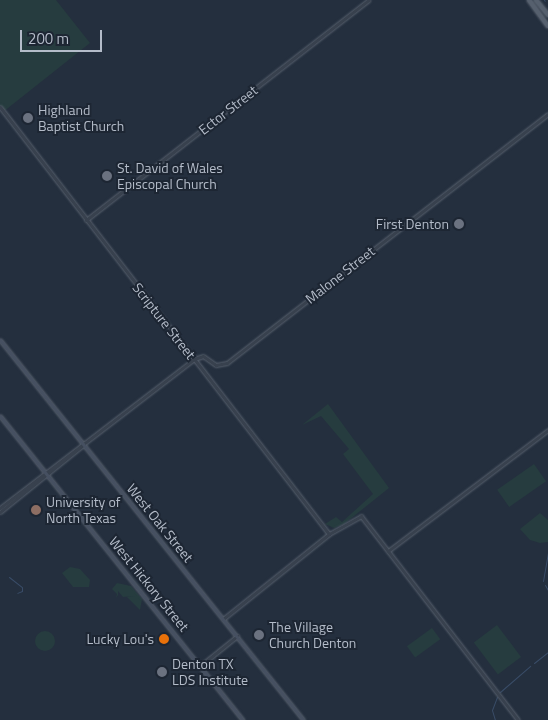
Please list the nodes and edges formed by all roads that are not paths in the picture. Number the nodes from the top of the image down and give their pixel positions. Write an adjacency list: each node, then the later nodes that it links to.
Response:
1 (369, 0): 8 (street, Ector Street)
2 (529, 0): 5 (main road)
3 (536, 0): 4 (main road)
4 (548, 15)
5 (548, 26)
6 (0, 107): 8 (street, Scripture Street)
7 (548, 114): 10 (street, Malone Street)
8 (86, 220): 10 (street, Scripture Street)
9 (0, 340): 13 (main road, West Oak Street)
10 (194, 359): 13 (street); 17 (street, Scripture Street)
11 (0, 416): 14 (main road, West Hickory Street)
12 (548, 430): 18 (street)
13 (83, 445): 14 (street); 19 (main road, West Oak Street)
14 (46, 473): 15 (street); 16 (street); 21 (main road, West Hickory Street)
15 (0, 508)
16 (0, 512)
17 (329, 534): 18 (street); 19 (street)
18 (388, 551): 24 (street)
19 (223, 619): 20 (main road, West Oak Street)
20 (237, 636): 21 (street); 23 (main road, West Oak Street)
21 (200, 666): 22 (main road, West Hickory Street)
22 (243, 720)
23 (304, 720)
24 (518, 720)

